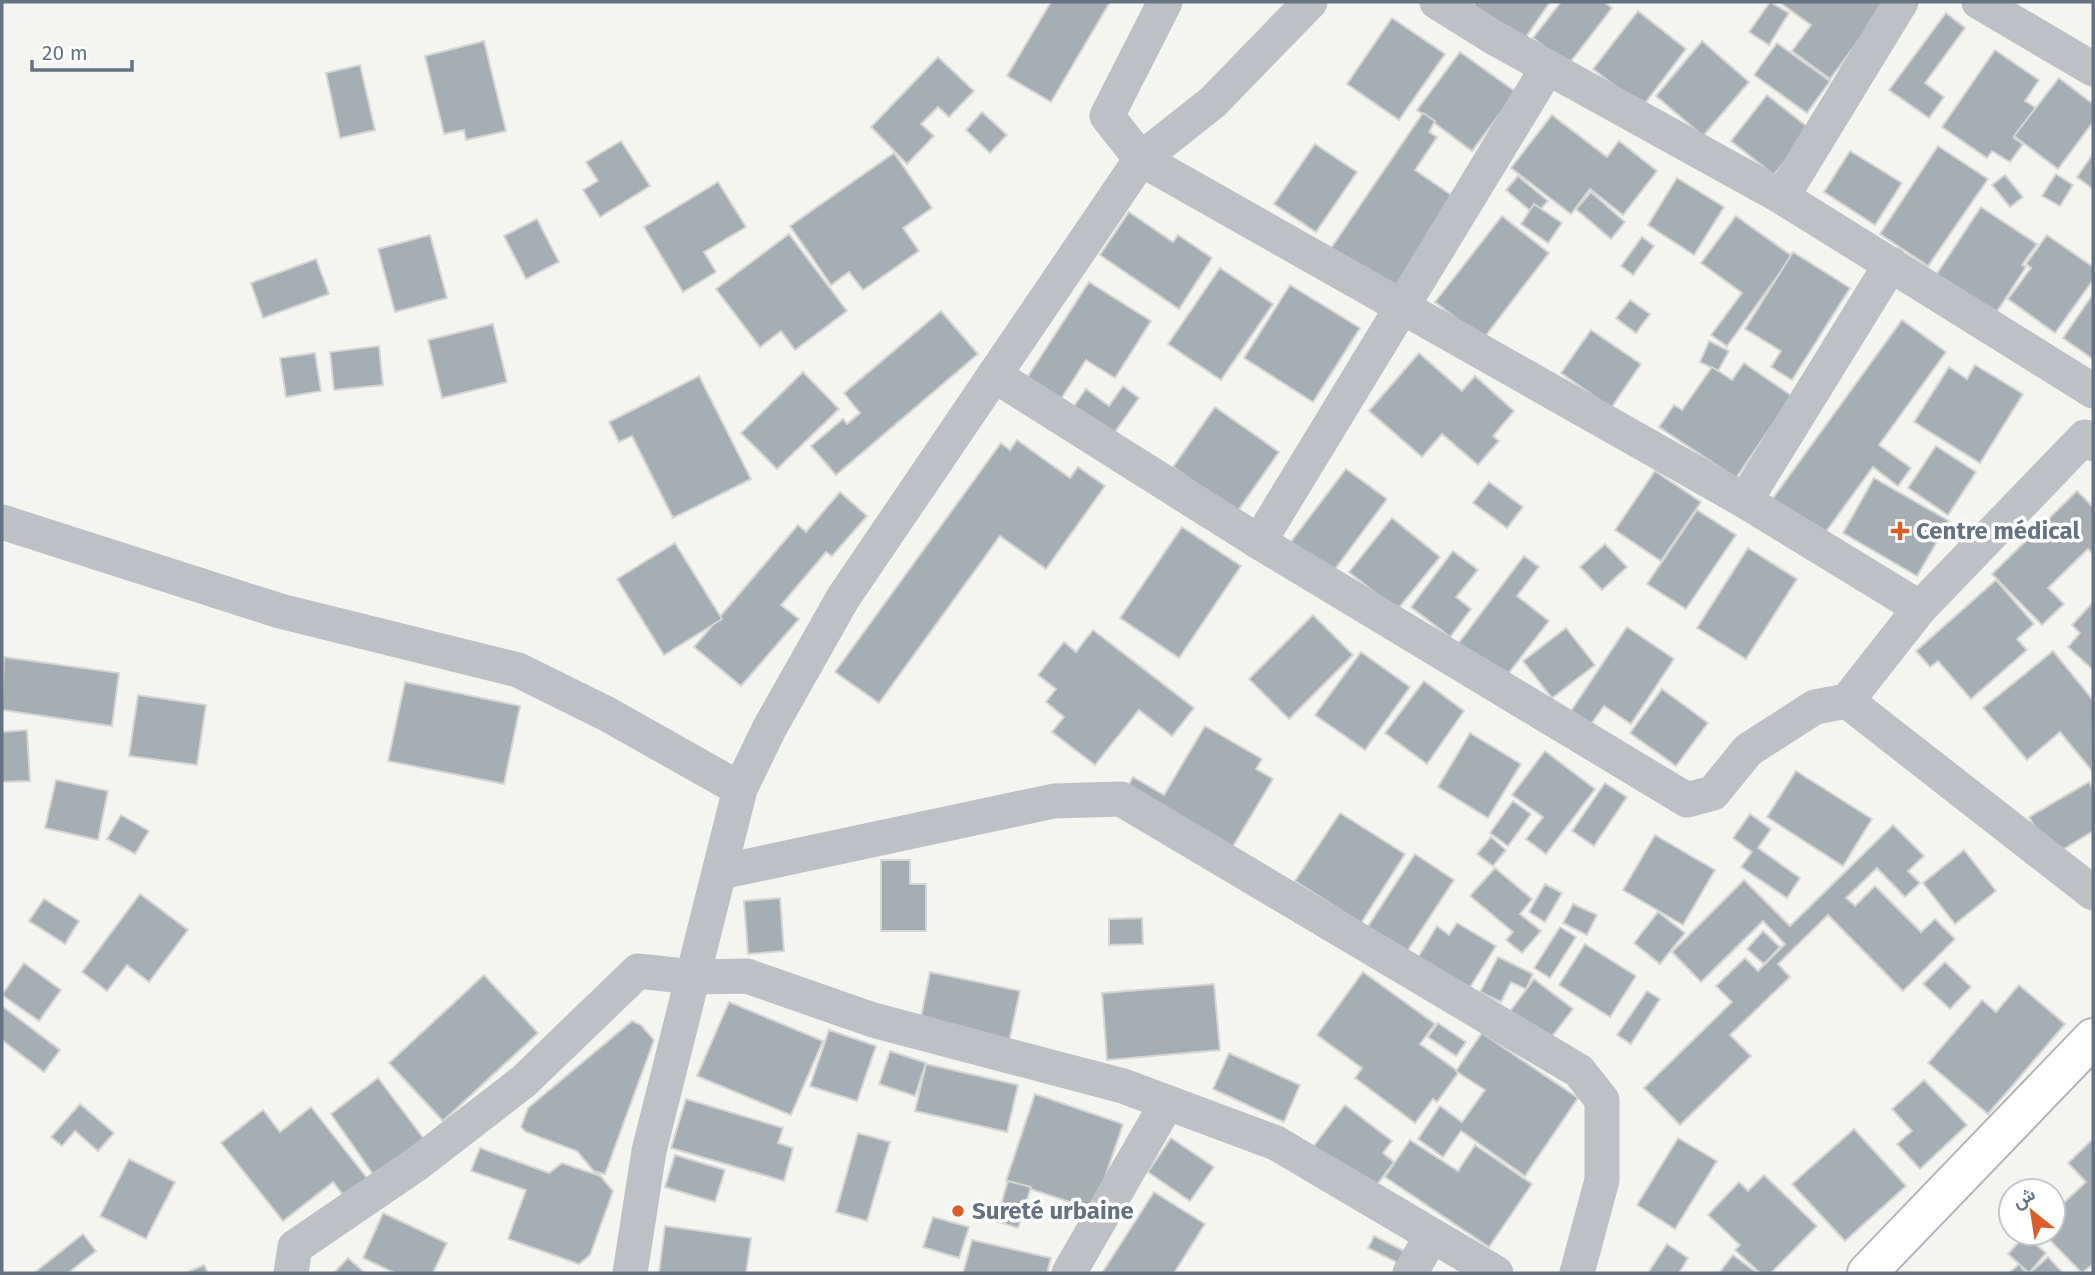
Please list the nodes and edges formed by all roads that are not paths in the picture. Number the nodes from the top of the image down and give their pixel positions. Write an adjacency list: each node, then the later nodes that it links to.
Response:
1 (1165, 2): 8 (street)
2 (1310, 2): 8 (street)
3 (1437, 2): 6 (street)
4 (1901, 2): 9 (street)
5 (1979, 2): 7 (street)
6 (1548, 67): 9 (street); 11 (street)
7 (2093, 69)
8 (1141, 159): 11 (street); 12 (street)
9 (1783, 197): 10 (street)
10 (1891, 264): 13 (street); 15 (street)
11 (1402, 306): 15 (street); 17 (street)
12 (994, 375): 17 (street); 20 (street)
13 (2093, 391)
14 (2090, 437): 18 (street)
15 (1745, 500): 18 (street)
16 (2, 522): 20 (street)
17 (1259, 542): 19 (street)
18 (1920, 608): 19 (street)
19 (1847, 701): 22 (street)
20 (740, 789): 21 (street)
21 (721, 872): 23 (street); 32 (street)
22 (2093, 893)
23 (693, 977): 25 (street); 27 (street); 28 (street)
24 (2093, 1038): 33 (main road)
25 (1167, 1103): 26 (street); 29 (street)
26 (1432, 1236): 30 (street); 31 (street)
27 (291, 1273)
28 (630, 1273)
29 (1069, 1273)
30 (1410, 1273)
31 (1496, 1273)
32 (1577, 1273)
33 (1867, 1273)

